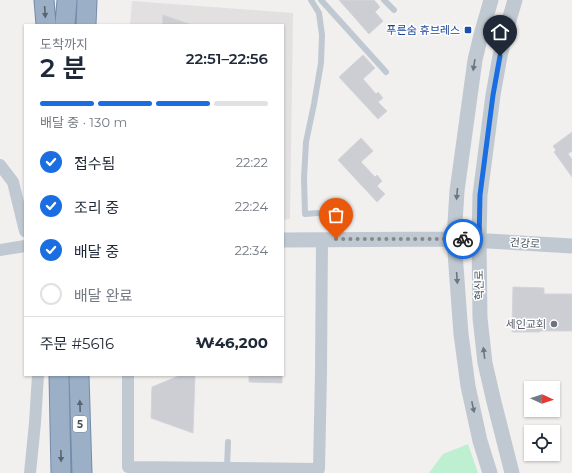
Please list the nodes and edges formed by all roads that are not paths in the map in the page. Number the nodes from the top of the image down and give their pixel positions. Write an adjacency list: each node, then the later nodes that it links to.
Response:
1 (44, 0): 11 (highway, one-way to 11)
2 (66, 0): 12 (highway)
3 (80, 0): 13 (highway)
4 (87, 0): 14 (highway)
5 (311, 0): 17 (lane)
6 (321, 0): 15 (lane)
7 (384, 0): 10 (lane)
8 (491, 0): 20 (street, 혁신로, one-way to 20)
9 (515, 0): 22 (street, 혁신로)
10 (394, 10)
11 (46, 24)
12 (65, 24)
13 (79, 24)
14 (86, 24)
15 (386, 72)
16 (0, 165): 18 (street)
17 (318, 213)
18 (24, 228)
19 (322, 239): 20 (street); 21 (street); 31 (street)
20 (454, 239): 22 (street, 건강로); 35 (street, 혁신로, one-way to 35)
21 (284, 240)
22 (479, 240): 24 (street, 건강로); 36 (street, 혁신로, one-way to 22)
23 (24, 246): 25 (street)
24 (572, 246)
25 (0, 250)
26 (38, 376): 32 (street)
27 (60, 376): 33 (highway, 5, one-way to 33)
28 (79, 376): 34 (highway, 5, one-way to 28)
29 (128, 376): 31 (street)
30 (228, 442): 31 (lane)
31 (227, 468)
32 (30, 473)
33 (61, 473)
34 (82, 473)
35 (490, 473)
36 (512, 473)

